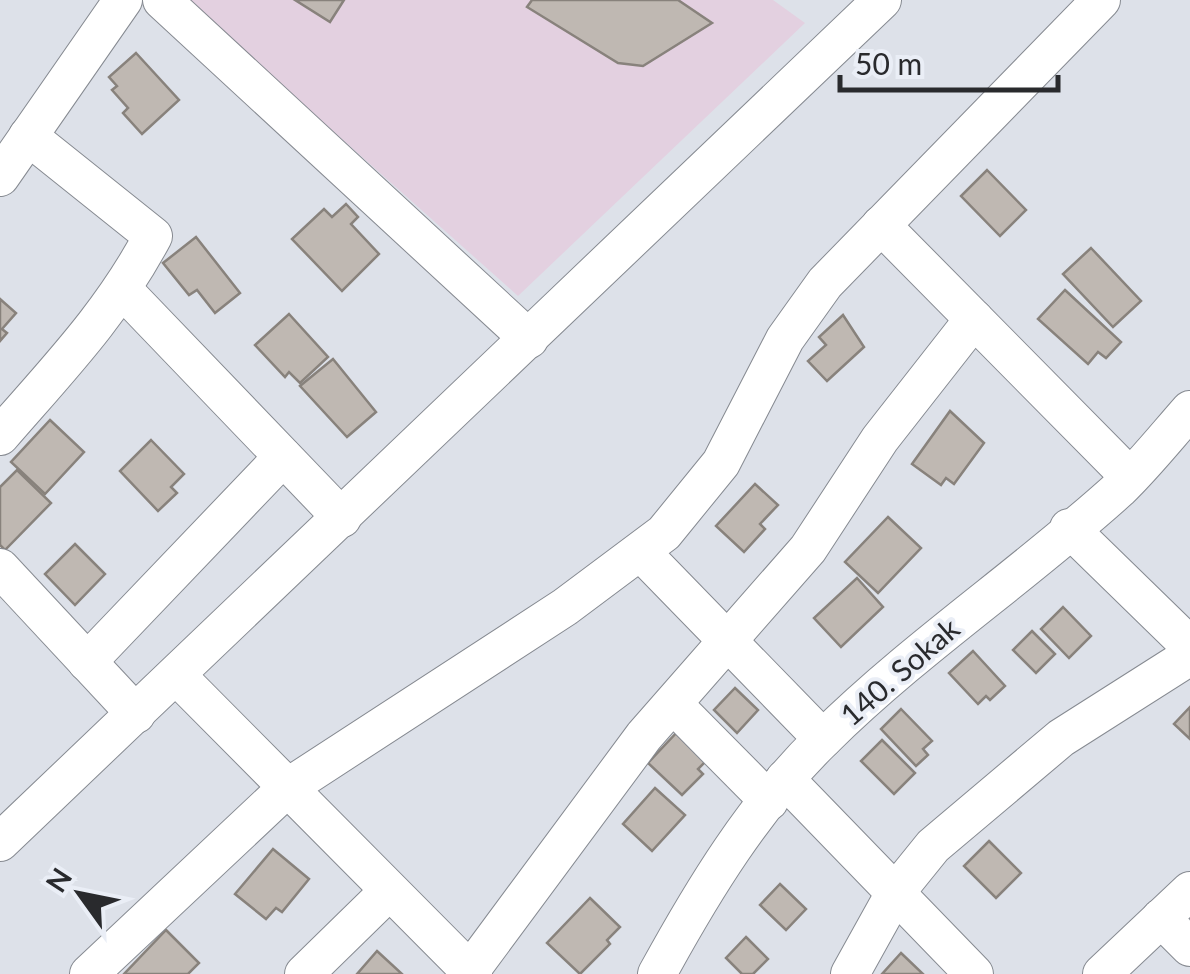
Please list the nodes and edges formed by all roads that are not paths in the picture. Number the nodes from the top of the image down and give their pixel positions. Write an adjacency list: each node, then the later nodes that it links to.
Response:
1 (123, 0): 5 (street)
2 (162, 0): 10 (street)
3 (882, 0): 10 (street)
4 (1101, 0): 7 (street)
5 (28, 136): 6 (street); 8 (street)
6 (0, 176)
7 (881, 224): 9 (street); 17 (street)
8 (124, 291): 12 (street); 13 (street)
9 (974, 318): 14 (street); 19 (street)
10 (529, 339): 15 (street)
11 (1190, 410): 14 (street, 140. Sokak)
12 (0, 436)
13 (283, 457): 15 (street); 22 (street)
14 (1130, 477): 16 (street, 140. Sokak)
15 (342, 518): 23 (street)
16 (1069, 528): 20 (street); 26 (street, 140. Sokak)
17 (642, 553): 19 (street); 27 (street)
18 (0, 568): 22 (street)
19 (730, 642): 24 (street); 26 (street)
20 (1190, 646)
21 (1190, 656): 32 (street)
22 (87, 662): 25 (street)
23 (176, 676): 25 (street); 27 (street)
24 (673, 704): 28 (street); 35 (street)
25 (136, 714): 29 (street)
26 (823, 738): 28 (street, 140. Sokak)
27 (286, 788): 30 (street); 36 (street)
28 (777, 790): 32 (street); 38 (street, 140. Sokak)
29 (2, 838)
30 (390, 891): 35 (street); 37 (street)
31 (1190, 891): 33 (street)
32 (895, 893): 39 (street); 40 (street)
33 (1161, 918): 34 (street); 41 (street)
34 (1190, 947)
35 (471, 972)
36 (89, 974)
37 (304, 974)
38 (657, 974)
39 (850, 974)
40 (974, 974)
41 (1102, 974)

